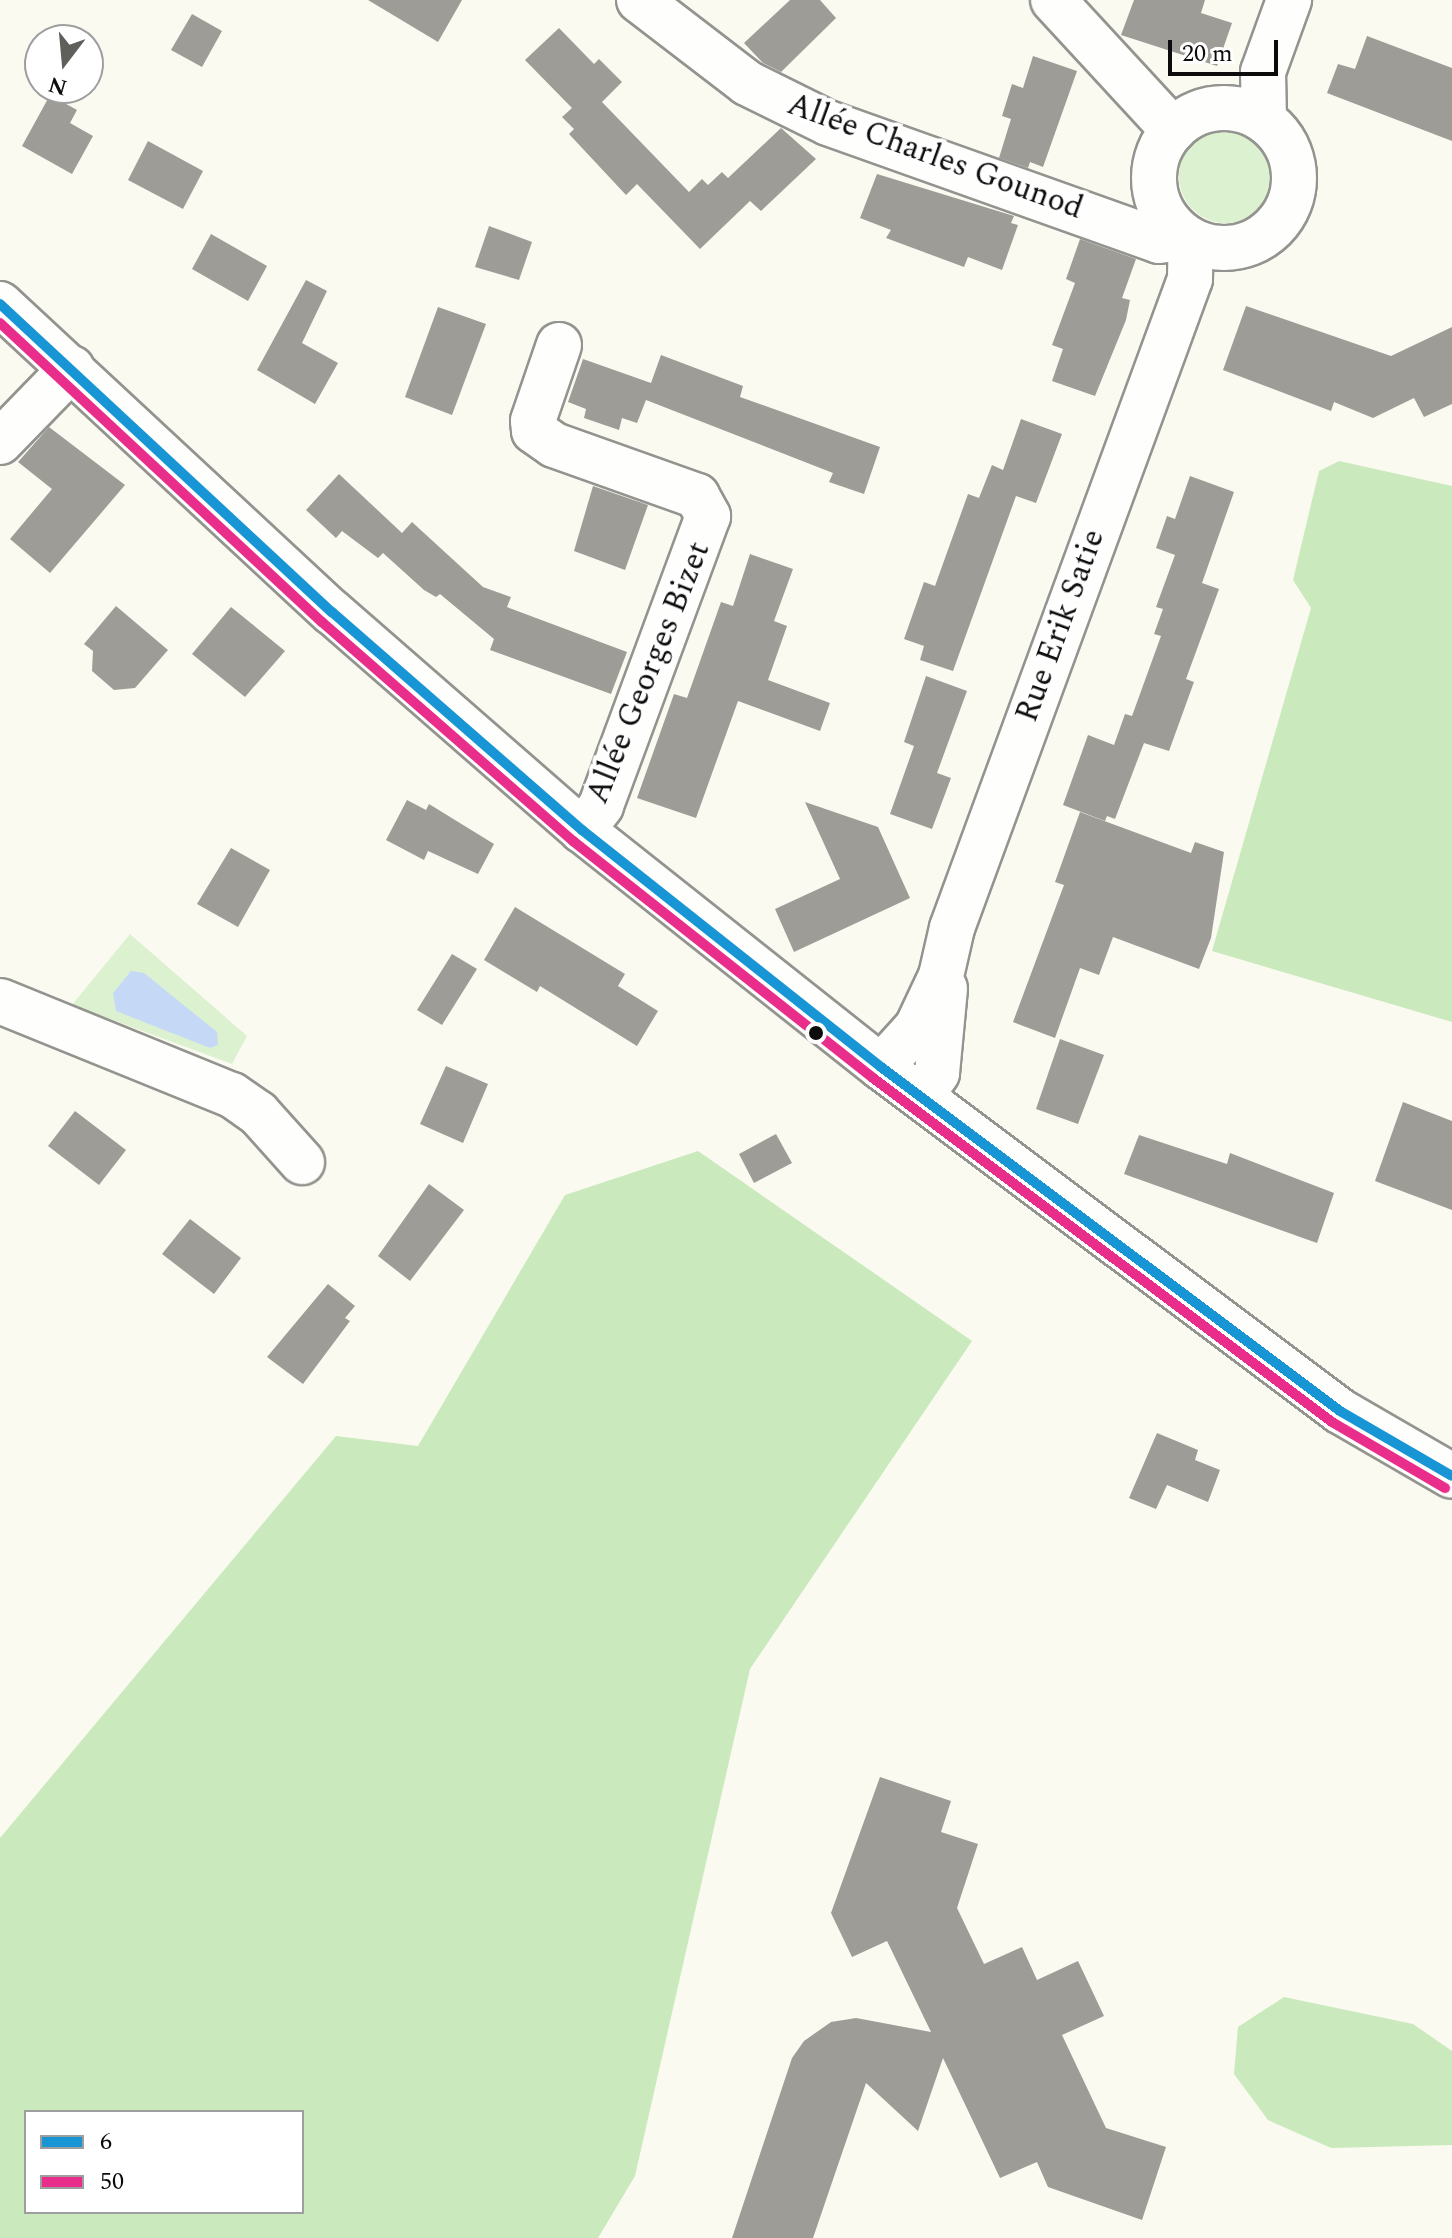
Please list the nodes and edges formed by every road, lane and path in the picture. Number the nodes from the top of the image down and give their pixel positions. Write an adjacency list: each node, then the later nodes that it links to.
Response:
1 (639, 0): 7 (street, Allée Charles Gounod)
2 (1053, 0): 5 (street)
3 (1289, 0): 4 (street)
4 (1248, 114): 5 (street); 8 (street)
5 (1173, 130): 6 (street)
6 (1155, 190): 7 (street, Allée Charles Gounod); 8 (street)
7 (1117, 224): 8 (street, Allée Charles Gounod)
8 (1196, 251): 14 (street, Rue Erik Satie)
9 (0, 304): 11 (street)
10 (559, 345): 13 (street, Allée Georges Bizet)
11 (72, 368): 12 (street); 13 (street)
12 (0, 442)
13 (582, 830): 16 (street)
14 (941, 976): 16 (street, Rue Erik Satie); 17 (street, Rue Erik Satie)
15 (0, 1001): 18 (street)
16 (881, 1067): 17 (street)
17 (921, 1096): 19 (street)
18 (302, 1162)
19 (1452, 1476)

